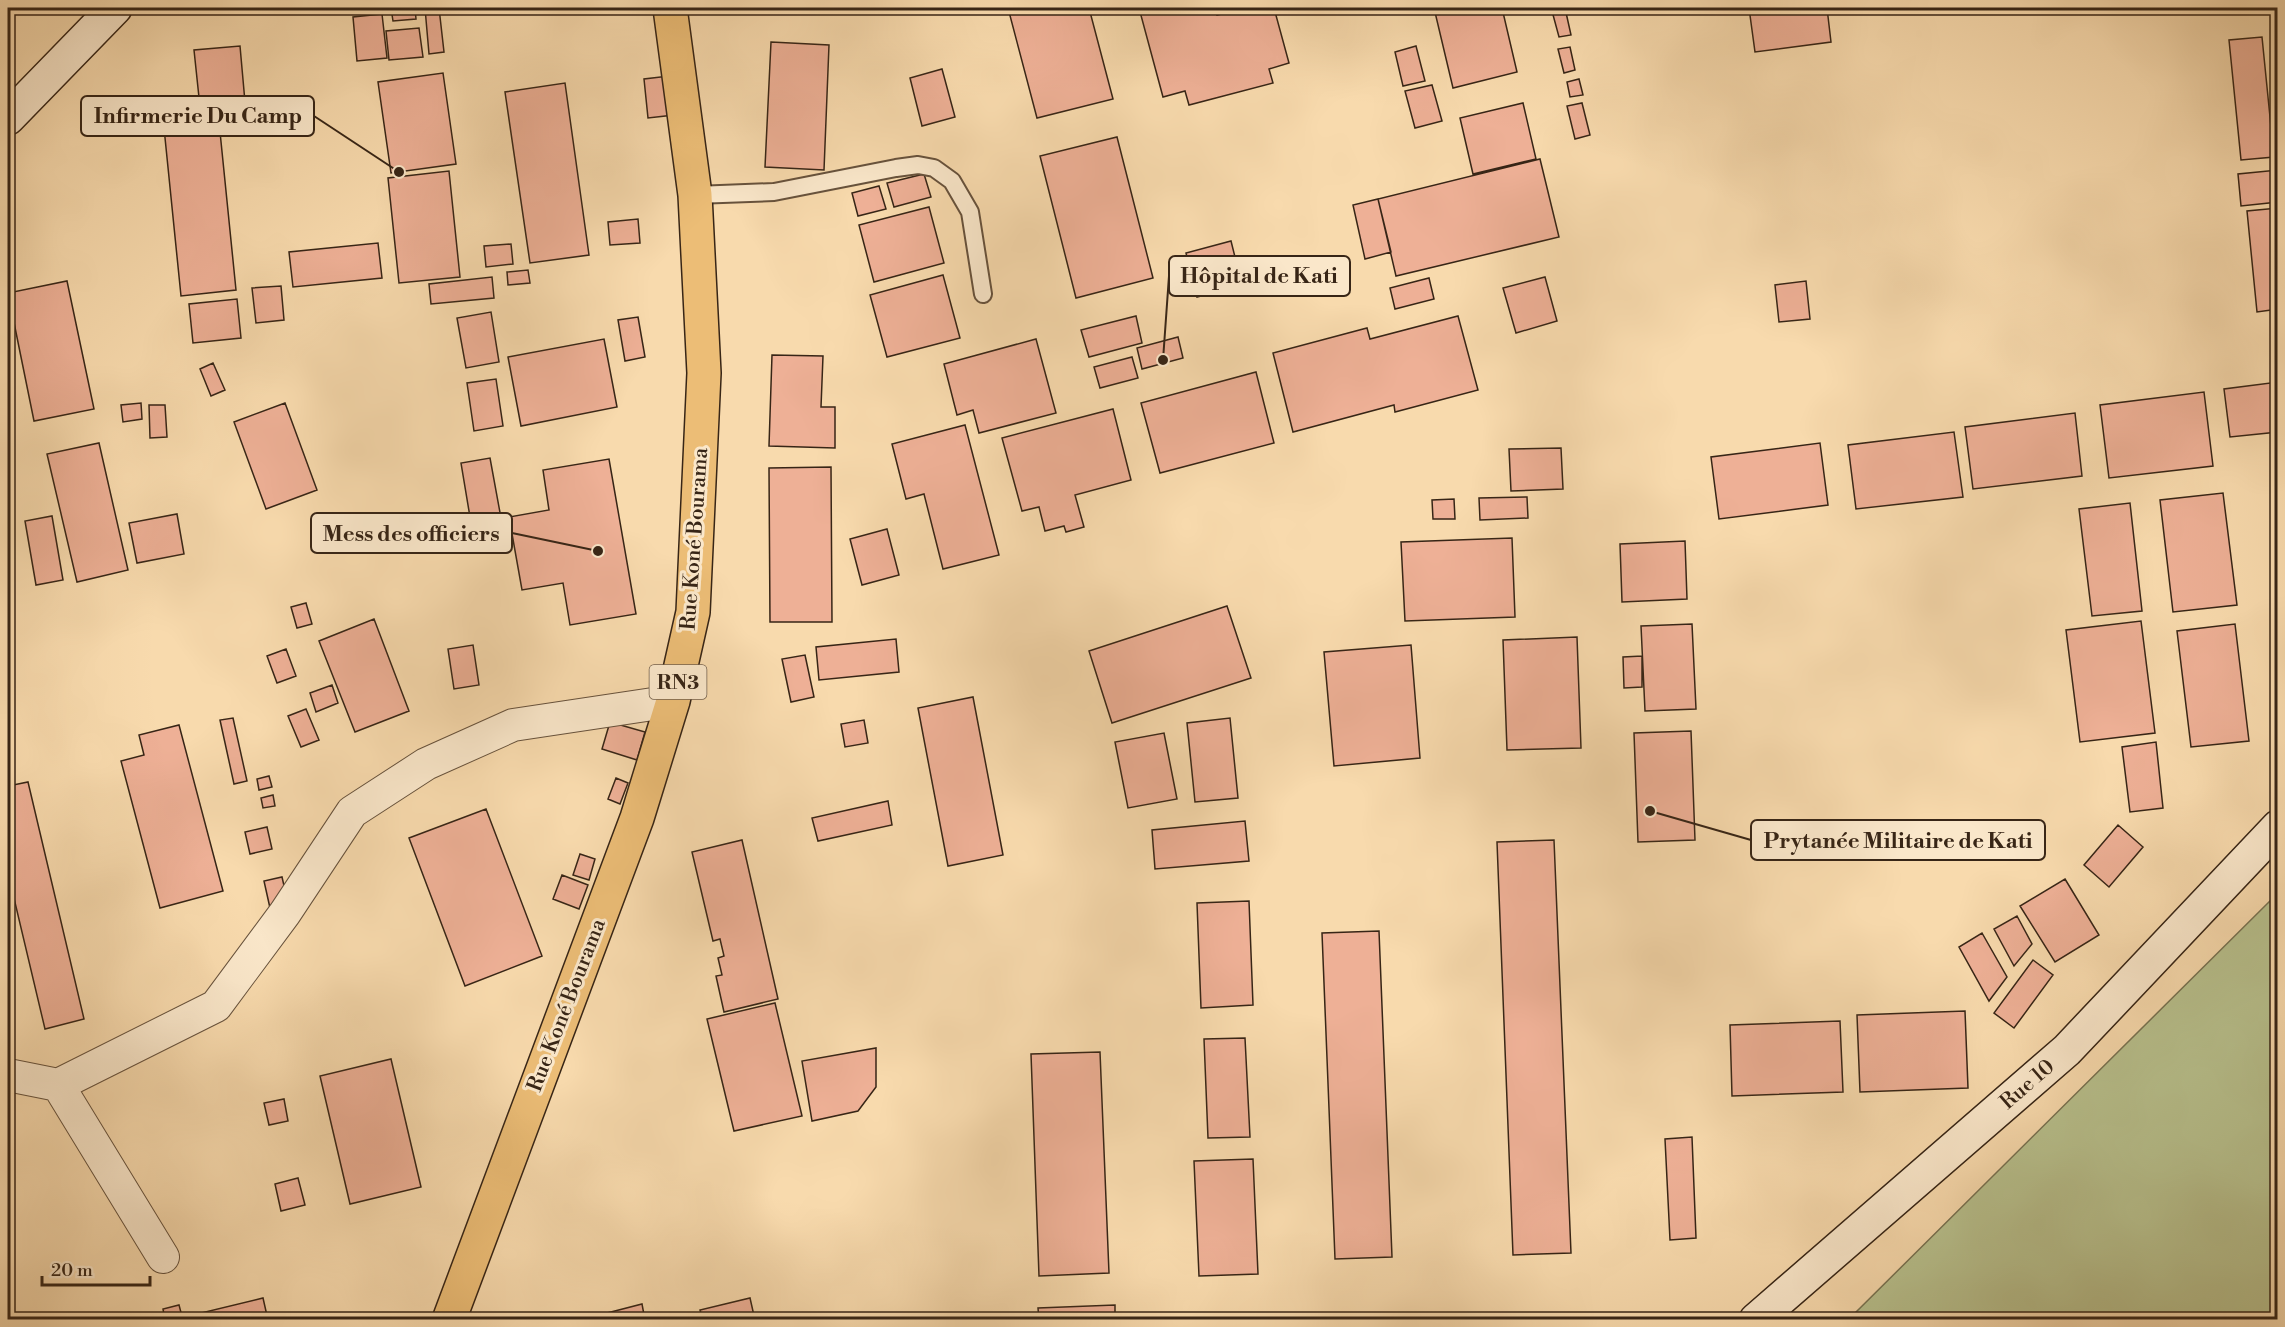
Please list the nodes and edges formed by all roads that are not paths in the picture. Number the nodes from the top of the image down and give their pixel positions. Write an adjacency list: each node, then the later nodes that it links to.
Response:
1 (115, 8): 3 (main road)
2 (670, 8): 4 (highway, Rue Koné Bourama / RN3)
3 (8, 118)
4 (695, 195): 5 (lane); 6 (highway, Rue Koné Bourama / RN3)
5 (983, 294)
6 (673, 701): 9 (street); 11 (highway, Rue Koné Bourama / RN3)
7 (2277, 827): 12 (main road, Rue 10)
8 (8, 1075): 9 (street)
9 (58, 1086): 10 (street)
10 (163, 1257)
11 (448, 1320)
12 (1756, 1320)

